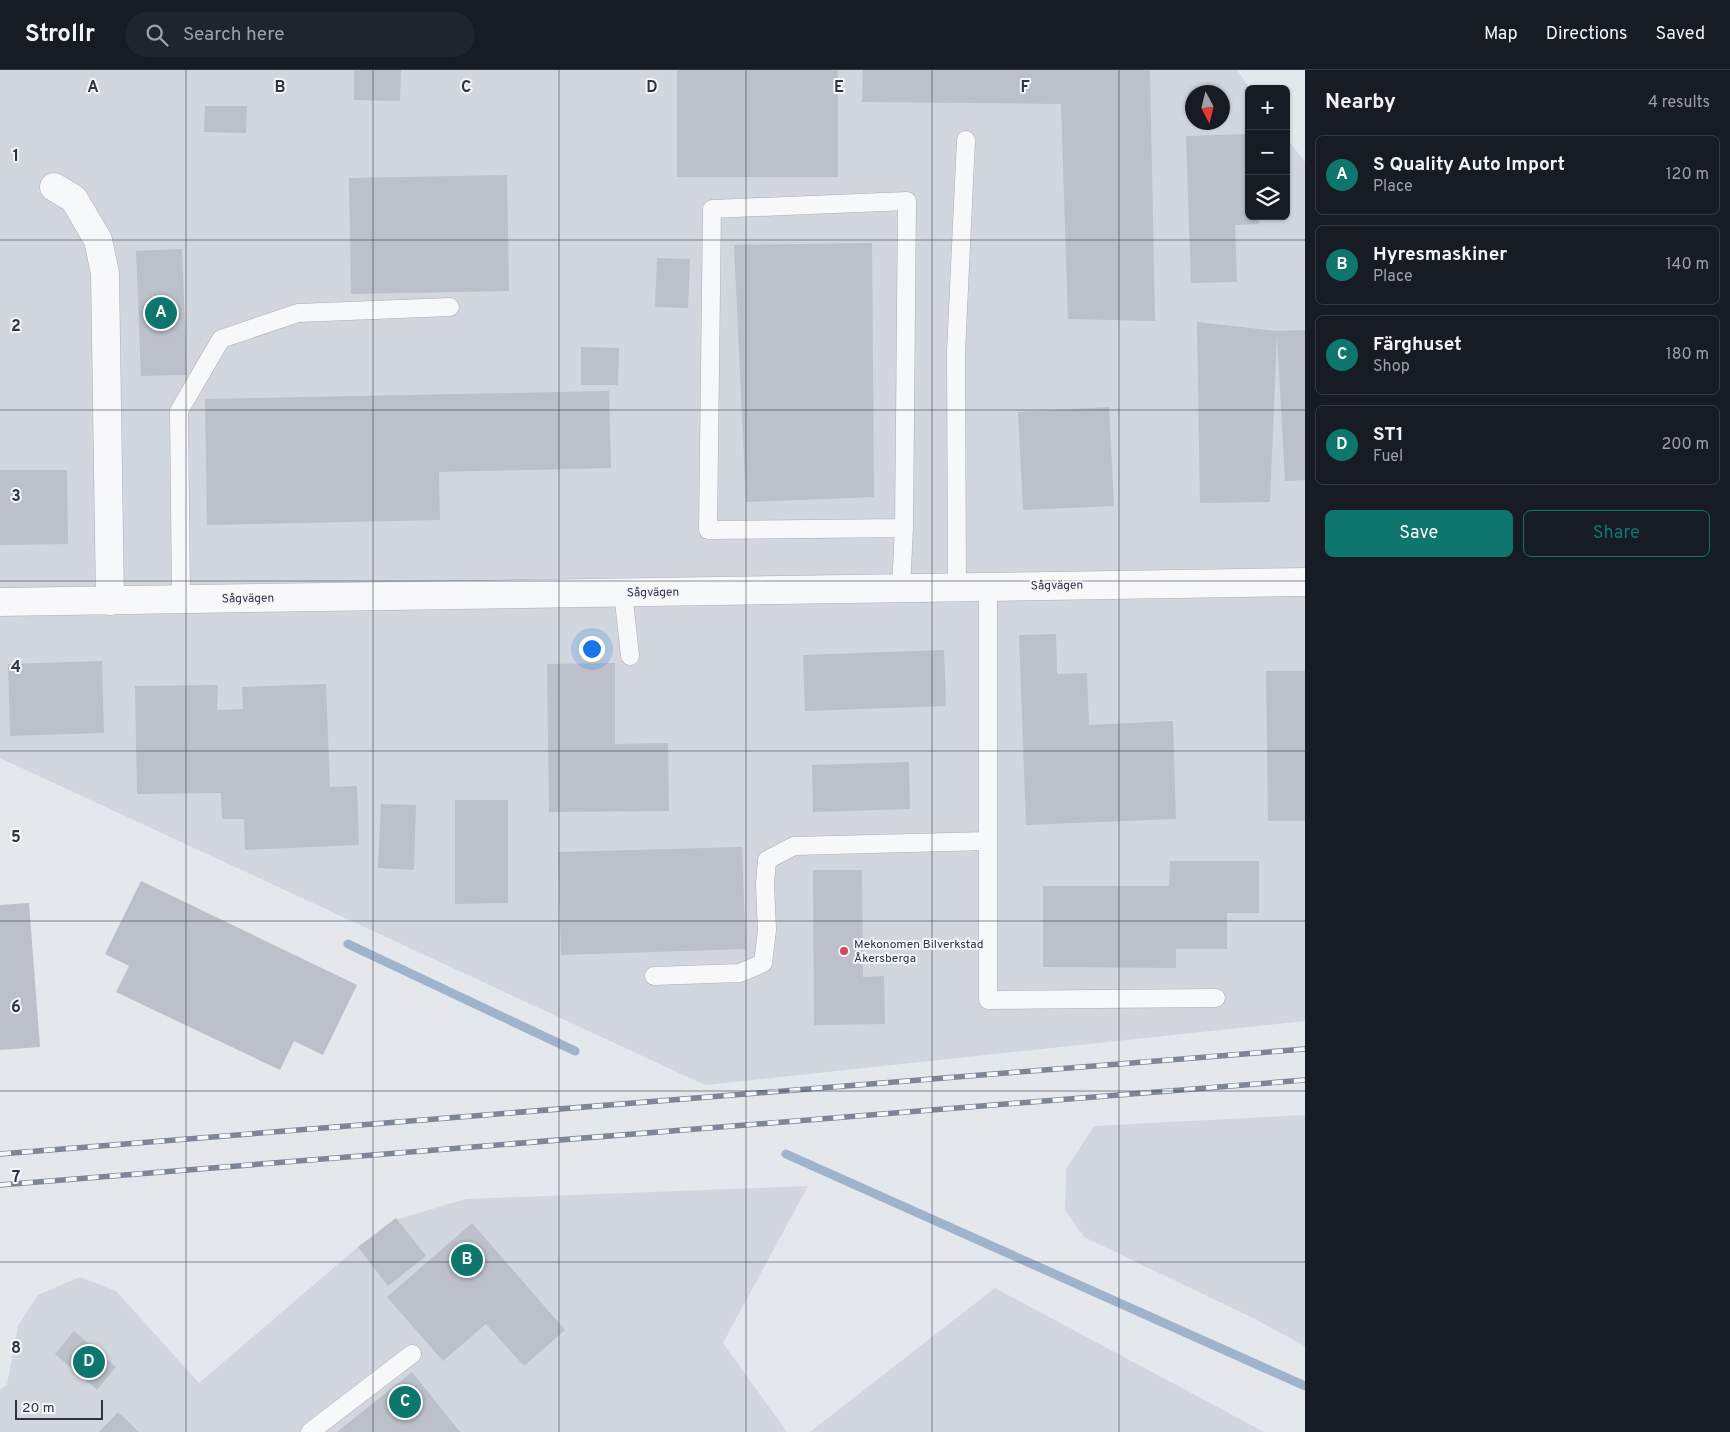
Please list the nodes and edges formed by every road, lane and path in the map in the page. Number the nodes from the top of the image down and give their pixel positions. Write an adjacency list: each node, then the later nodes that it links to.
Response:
1 (966, 140): 7 (lane)
2 (54, 187): 11 (street)
3 (450, 307): 10 (lane)
4 (904, 528): 4 (lane); 8 (lane)
5 (1305, 582): 6 (street, Sågvägen)
6 (988, 586): 7 (street, Sågvägen); 14 (lane)
7 (957, 587): 8 (street, Sågvägen)
8 (901, 588): 9 (street, Sågvägen)
9 (623, 592): 10 (street, Sågvägen); 13 (lane)
10 (181, 599): 11 (street, Sågvägen)
11 (110, 601): 12 (street, Sågvägen)
12 (0, 602)
13 (630, 656)
14 (988, 841): 15 (lane); 16 (lane)
15 (654, 976)
16 (1216, 998)
17 (412, 1354): 18 (lane)
18 (310, 1432)

